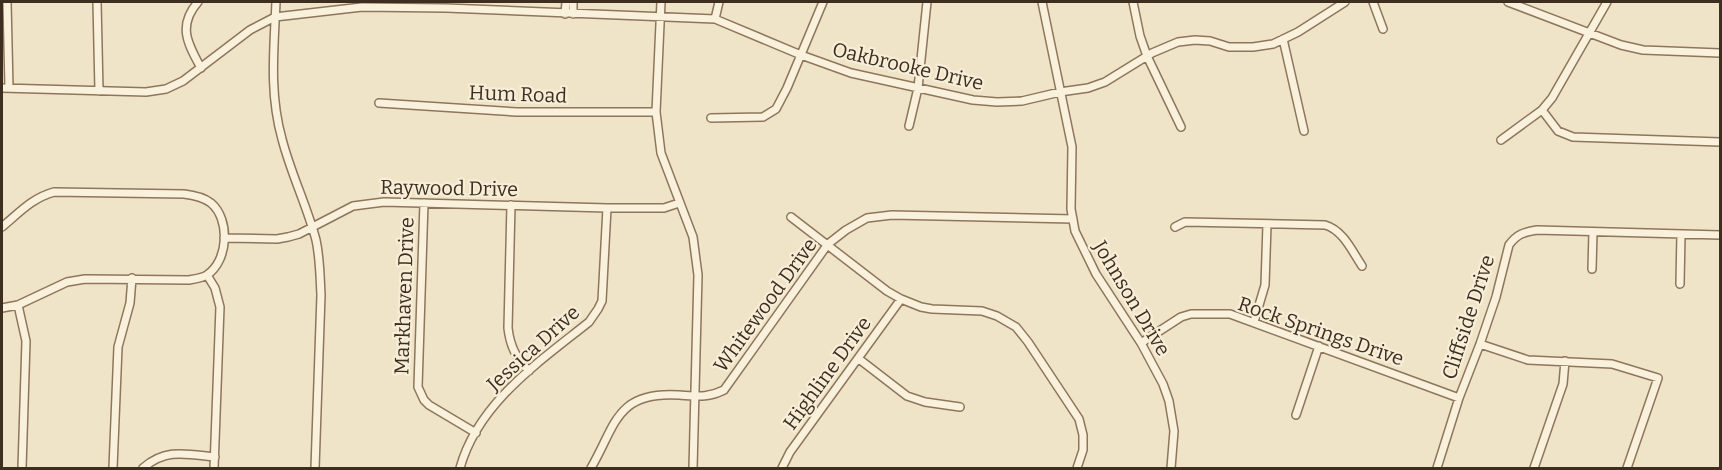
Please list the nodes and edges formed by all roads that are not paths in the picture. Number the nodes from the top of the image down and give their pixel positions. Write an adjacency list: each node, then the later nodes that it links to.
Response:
1 (7, 2): 29 (street)
2 (97, 2): 31 (street)
3 (198, 2): 28 (street)
4 (276, 2): 20 (street)
5 (566, 2): 18 (street)
6 (573, 2): 18 (street)
7 (661, 2): 19 (street)
8 (719, 2): 21 (street)
9 (823, 2): 26 (street)
10 (927, 2): 30 (street)
11 (1042, 2): 32 (street, Johnson Drive)
12 (1133, 2): 27 (street)
13 (1345, 2): 24 (street, Oakbrooke Drive)
14 (1373, 2): 22 (street)
15 (1508, 2): 23 (street)
16 (1607, 2): 23 (street)
17 (391, 5): 18 (street, Oakbrooke Drive); 20 (street, Oakbrooke Drive)
18 (569, 14): 19 (street, Oakbrooke Drive)
19 (661, 16): 21 (street, Oakbrooke Drive); 35 (street)
20 (275, 17): 28 (street, Oakbrooke Drive); 50 (street)
21 (715, 19): 26 (street, Oakbrooke Drive)
22 (1383, 29)
23 (1590, 33): 25 (street); 34 (street)
24 (1283, 39): 27 (street, Oakbrooke Drive); 39 (street)
25 (1720, 52)
26 (801, 55): 30 (street, Oakbrooke Drive); 36 (street)
27 (1147, 56): 32 (street, Oakbrooke Drive); 38 (street)
28 (201, 68): 31 (street, Oakbrooke Drive)
29 (5, 88): 31 (street, Oakbrooke Drive)
30 (918, 88): 32 (street, Oakbrooke Drive); 37 (street)
31 (99, 91)
32 (1060, 92): 47 (street, Johnson Drive)
33 (379, 103): 35 (street, Hum Road)
34 (1542, 110): 40 (street); 41 (street)
35 (656, 112): 43 (street)
36 (711, 118)
37 (909, 126)
38 (1181, 127)
39 (1304, 131)
40 (1501, 140)
41 (1720, 142)
42 (424, 203): 44 (street, Raywood Drive); 50 (street, Raywood Drive); 76 (street, Markhaven Drive)
43 (679, 203): 45 (street, Raywood Drive); 72 (street)
44 (511, 205): 45 (street, Raywood Drive); 71 (street)
45 (607, 208): 71 (street, Jessica Drive)
46 (791, 217): 56 (street)
47 (1073, 219): 56 (street, Whitewood Drive); 66 (street, Johnson Drive)
48 (1267, 225): 51 (street); 57 (street); 65 (street)
49 (2, 227): 55 (street)
50 (312, 227): 55 (street, Raywood Drive); 82 (street)
51 (1175, 227)
52 (1593, 232): 53 (street, Cliffside Drive); 58 (street); 67 (street, Cliffside Drive)
53 (1681, 234): 54 (street, Cliffside Drive); 61 (street)
54 (1720, 235)
55 (224, 238): 59 (street)
56 (828, 244): 62 (street); 72 (street, Whitewood Drive)
57 (1362, 266)
58 (1592, 269)
59 (207, 275): 60 (street); 77 (street)
60 (132, 278): 63 (street); 79 (street)
61 (1680, 284)
62 (901, 299): 69 (street, Highline Drive); 87 (street)
63 (18, 305): 64 (street); 78 (street)
64 (2, 308)
65 (1254, 322): 66 (street, Rock Springs Drive); 68 (street, Rock Springs Drive)
66 (1141, 343): 88 (street, Johnson Drive)
67 (1480, 344): 70 (street); 73 (street, Cliffside Drive)
68 (1319, 346): 73 (street, Rock Springs Drive); 75 (street)
69 (859, 359): 74 (street); 86 (street, Highline Drive)
70 (1565, 361): 90 (street); 91 (street)
71 (529, 371): 76 (street, Jessica Drive)
72 (695, 396): 84 (street); 85 (street)
73 (1459, 398): 89 (street, Cliffside Drive)
74 (960, 407)
75 (1296, 415)
76 (476, 433): 83 (street, Jessica Drive)
77 (215, 457): 80 (street); 81 (street)
78 (22, 468)
79 (113, 468)
80 (143, 468)
81 (214, 468)
82 (315, 468)
83 (460, 468)
84 (591, 468)
85 (693, 468)
86 (782, 468)
87 (1077, 468)
88 (1171, 468)
89 (1437, 468)
90 (1534, 468)
91 (1627, 468)

